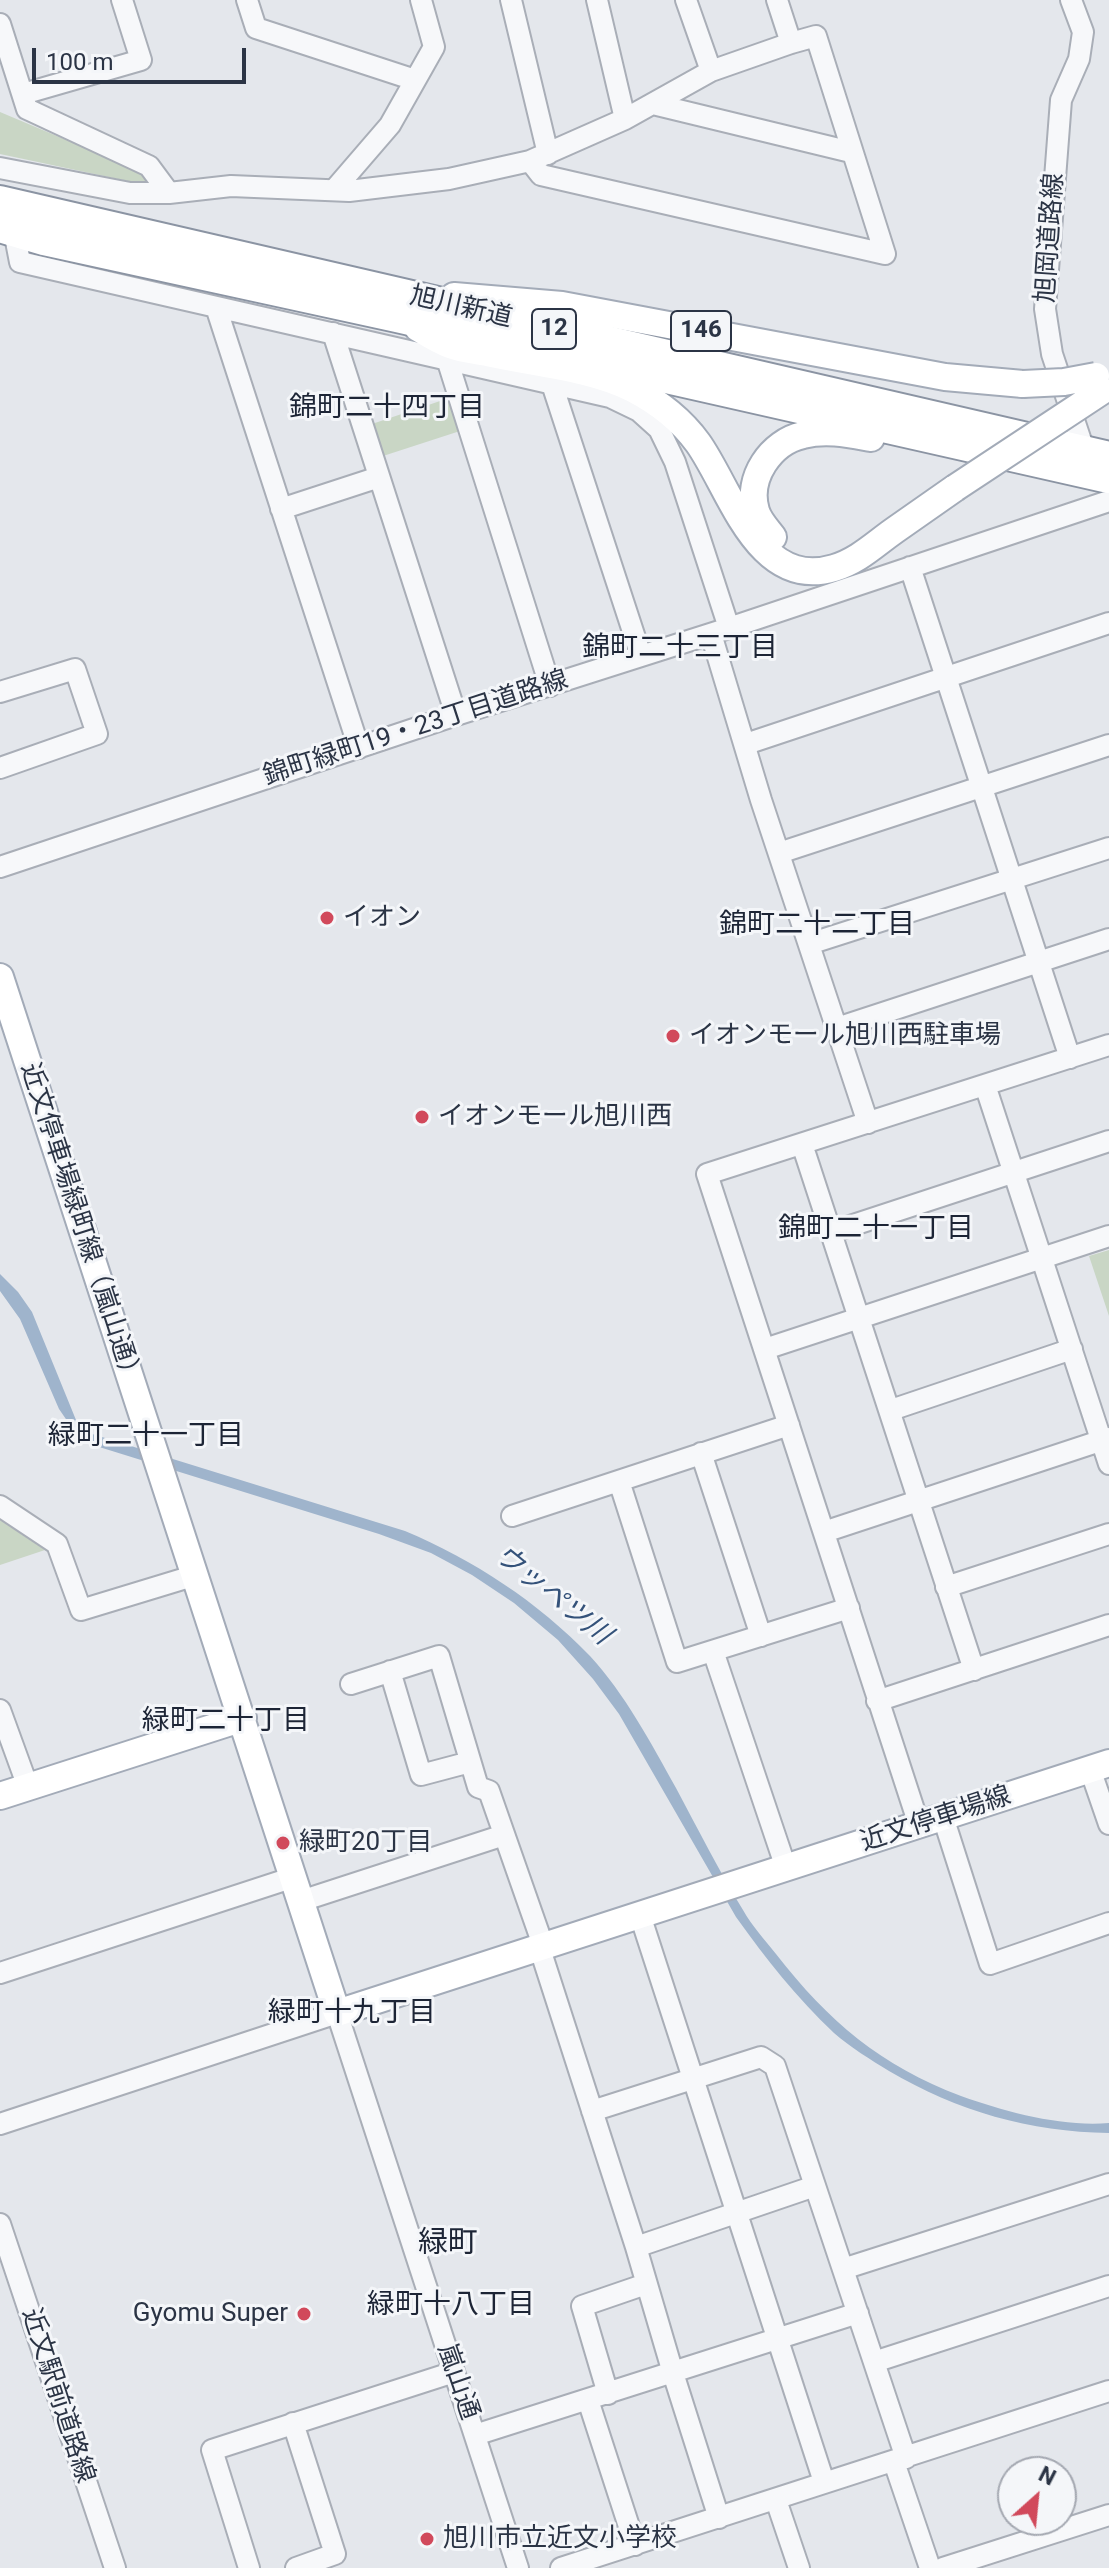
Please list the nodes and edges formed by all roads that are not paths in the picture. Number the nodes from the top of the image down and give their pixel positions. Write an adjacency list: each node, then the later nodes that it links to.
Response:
1 (122, 0): 13 (street)
2 (247, 0): 12 (street)
3 (421, 0): 12 (street)
4 (511, 0): 17 (street)
5 (597, 0): 15 (street)
6 (686, 0): 11 (street)
7 (777, 0): 10 (street)
8 (1071, 0): 32 (street, 旭岡道路線)
9 (0, 24): 13 (street)
10 (791, 43): 11 (street); 16 (street)
11 (711, 71): 14 (street)
12 (415, 80): 19 (street)
13 (23, 94): 20 (street)
14 (653, 104): 15 (street); 16 (street)
15 (625, 119): 17 (street)
16 (851, 152): 17 (street)
17 (539, 157): 19 (street)
18 (0, 168): 20 (street)
19 (334, 190): 20 (street)
20 (169, 193)
21 (0, 201): 23 (highway, 旭川新道 / 12)
22 (7, 229): 24 (street); 25 (highway, 旭川新道 / 12)
23 (379, 290): 28 (main road, 146, bridge); 32 (highway, 旭川新道 / 12)
24 (216, 307): 26 (street); 33 (street)
25 (397, 317): 30 (highway, 旭川新道 / 12); 34 (main road, 146)
26 (333, 333): 27 (street); 31 (street)
27 (447, 359): 29 (street); 40 (street)
28 (1104, 381): 34 (main road, 146, bridge)
29 (552, 384): 37 (street); 38 (street)
30 (1049, 465): 32 (highway, 旭川新道 / 12); 34 (main road, 146)
31 (379, 477): 33 (street); 42 (street)
32 (1102, 479): 35 (street, 錦町緑町19・23丁目道路線)
33 (281, 509): 45 (street)
34 (892, 532)
35 (910, 567): 37 (street, 錦町緑町19・23丁目道路線); 39 (street)
36 (1109, 623): 39 (street)
37 (720, 631): 38 (street, 錦町緑町19・23丁目道路線); 43 (street)
38 (641, 656): 40 (street, 錦町緑町19・23丁目道路線)
39 (947, 677): 43 (street); 47 (street)
40 (550, 686): 42 (street, 錦町緑町19・23丁目道路線)
41 (0, 692): 46 (street)
42 (456, 715): 45 (street, 錦町緑町19・23丁目道路線)
43 (746, 744): 49 (street)
44 (1109, 745): 47 (street)
45 (359, 748): 50 (street, 錦町緑町19・23丁目道路線)
46 (0, 768)
47 (982, 786): 49 (street); 51 (street)
48 (1109, 848): 51 (street)
49 (779, 853): 53 (street)
50 (0, 867)
51 (1012, 879): 53 (street); 54 (street)
52 (1109, 939): 54 (street)
53 (809, 944): 56 (street)
54 (1039, 962): 56 (street); 58 (street)
55 (0, 977): 81 (main road, 近文停車場緑町線（嵐山通）)
56 (837, 1028): 60 (street)
57 (1109, 1045): 58 (street)
58 (1070, 1058): 59 (street)
59 (985, 1085): 60 (street); 63 (street)
60 (868, 1123): 62 (street)
61 (1109, 1141): 63 (street)
62 (802, 1144): 64 (street); 68 (street)
63 (1014, 1171): 64 (street); 66 (street)
64 (832, 1232): 67 (street)
65 (1109, 1236): 66 (street)
66 (1043, 1257): 67 (street); 69 (street)
67 (859, 1319): 68 (street); 70 (street)
68 (765, 1349): 71 (street)
69 (1072, 1349): 70 (street); 72 (street)
70 (891, 1410): 76 (street)
71 (789, 1425): 73 (street); 79 (street)
72 (1105, 1440): 74 (street); 76 (street)
73 (701, 1453): 75 (street); 85 (street)
74 (1109, 1464)
75 (619, 1481): 78 (street); 86 (street)
76 (917, 1500): 79 (street); 82 (street)
77 (0, 1506): 81 (street)
78 (512, 1516)
79 (824, 1532): 83 (street)
80 (1109, 1534): 82 (street)
81 (196, 1575): 92 (main road)
82 (946, 1587): 87 (street)
83 (849, 1608): 85 (street); 90 (street)
84 (1109, 1625): 87 (street)
85 (761, 1636): 86 (street)
86 (713, 1651): 100 (street)
87 (974, 1670): 90 (street)
88 (390, 1671): 89 (street); 93 (street); 93 (street)
89 (351, 1684)
90 (877, 1701): 97 (street)
91 (0, 1710): 95 (street)
92 (243, 1718): 95 (main road); 101 (main road)
93 (470, 1762): 99 (street)
94 (1100, 1766): 97 (main road, 近文停車場線); 98 (street)
95 (28, 1787): 96 (main road)
96 (0, 1796)
97 (931, 1821): 100 (main road, 近文停車場線); 103 (street)
98 (1109, 1824)
99 (504, 1835): 101 (street); 104 (street)
100 (774, 1872): 102 (main road, 近文停車場線)
101 (298, 1889): 105 (street); 106 (main road)
102 (640, 1915): 104 (main road); 107 (street)
103 (1109, 1923)
104 (542, 1948): 106 (main road); 108 (street)
105 (0, 1973)
106 (337, 2013): 109 (street); 121 (street, 嵐山通)
107 (694, 2079): 108 (street); 111 (street); 112 (street)
108 (592, 2111): 114 (street)
109 (0, 2124)
110 (1109, 2184): 115 (street)
111 (815, 2186): 112 (street); 115 (street)
112 (737, 2213): 114 (street); 119 (street)
113 (0, 2224): 134 (street, 近文駅前道路線)
114 (636, 2247): 116 (street)
115 (843, 2269): 118 (street)
116 (646, 2284): 122 (street); 124 (street)
117 (1109, 2286): 120 (street)
118 (858, 2313): 119 (street); 120 (street)
119 (777, 2338): 122 (street); 129 (street)
120 (874, 2362): 128 (street)
121 (454, 2372): 126 (street); 127 (street, 嵐山通)
122 (673, 2373): 124 (street); 132 (street)
123 (1109, 2391): 128 (street)
124 (608, 2394): 125 (street)
125 (588, 2400): 127 (street); 133 (street)
126 (293, 2423): 135 (street); 136 (street)
127 (475, 2435): 137 (street, 嵐山通)
128 (900, 2460): 129 (street); 140 (street)
129 (824, 2482): 130 (street)
130 (776, 2500): 132 (street); 139 (street)
131 (1109, 2515): 141 (street)
132 (719, 2518): 133 (street)
133 (635, 2545): 138 (street)
134 (115, 2568)
135 (249, 2568)
136 (296, 2568)
137 (518, 2568)
138 (561, 2568)
139 (799, 2568)
140 (930, 2568)
141 (943, 2568)

